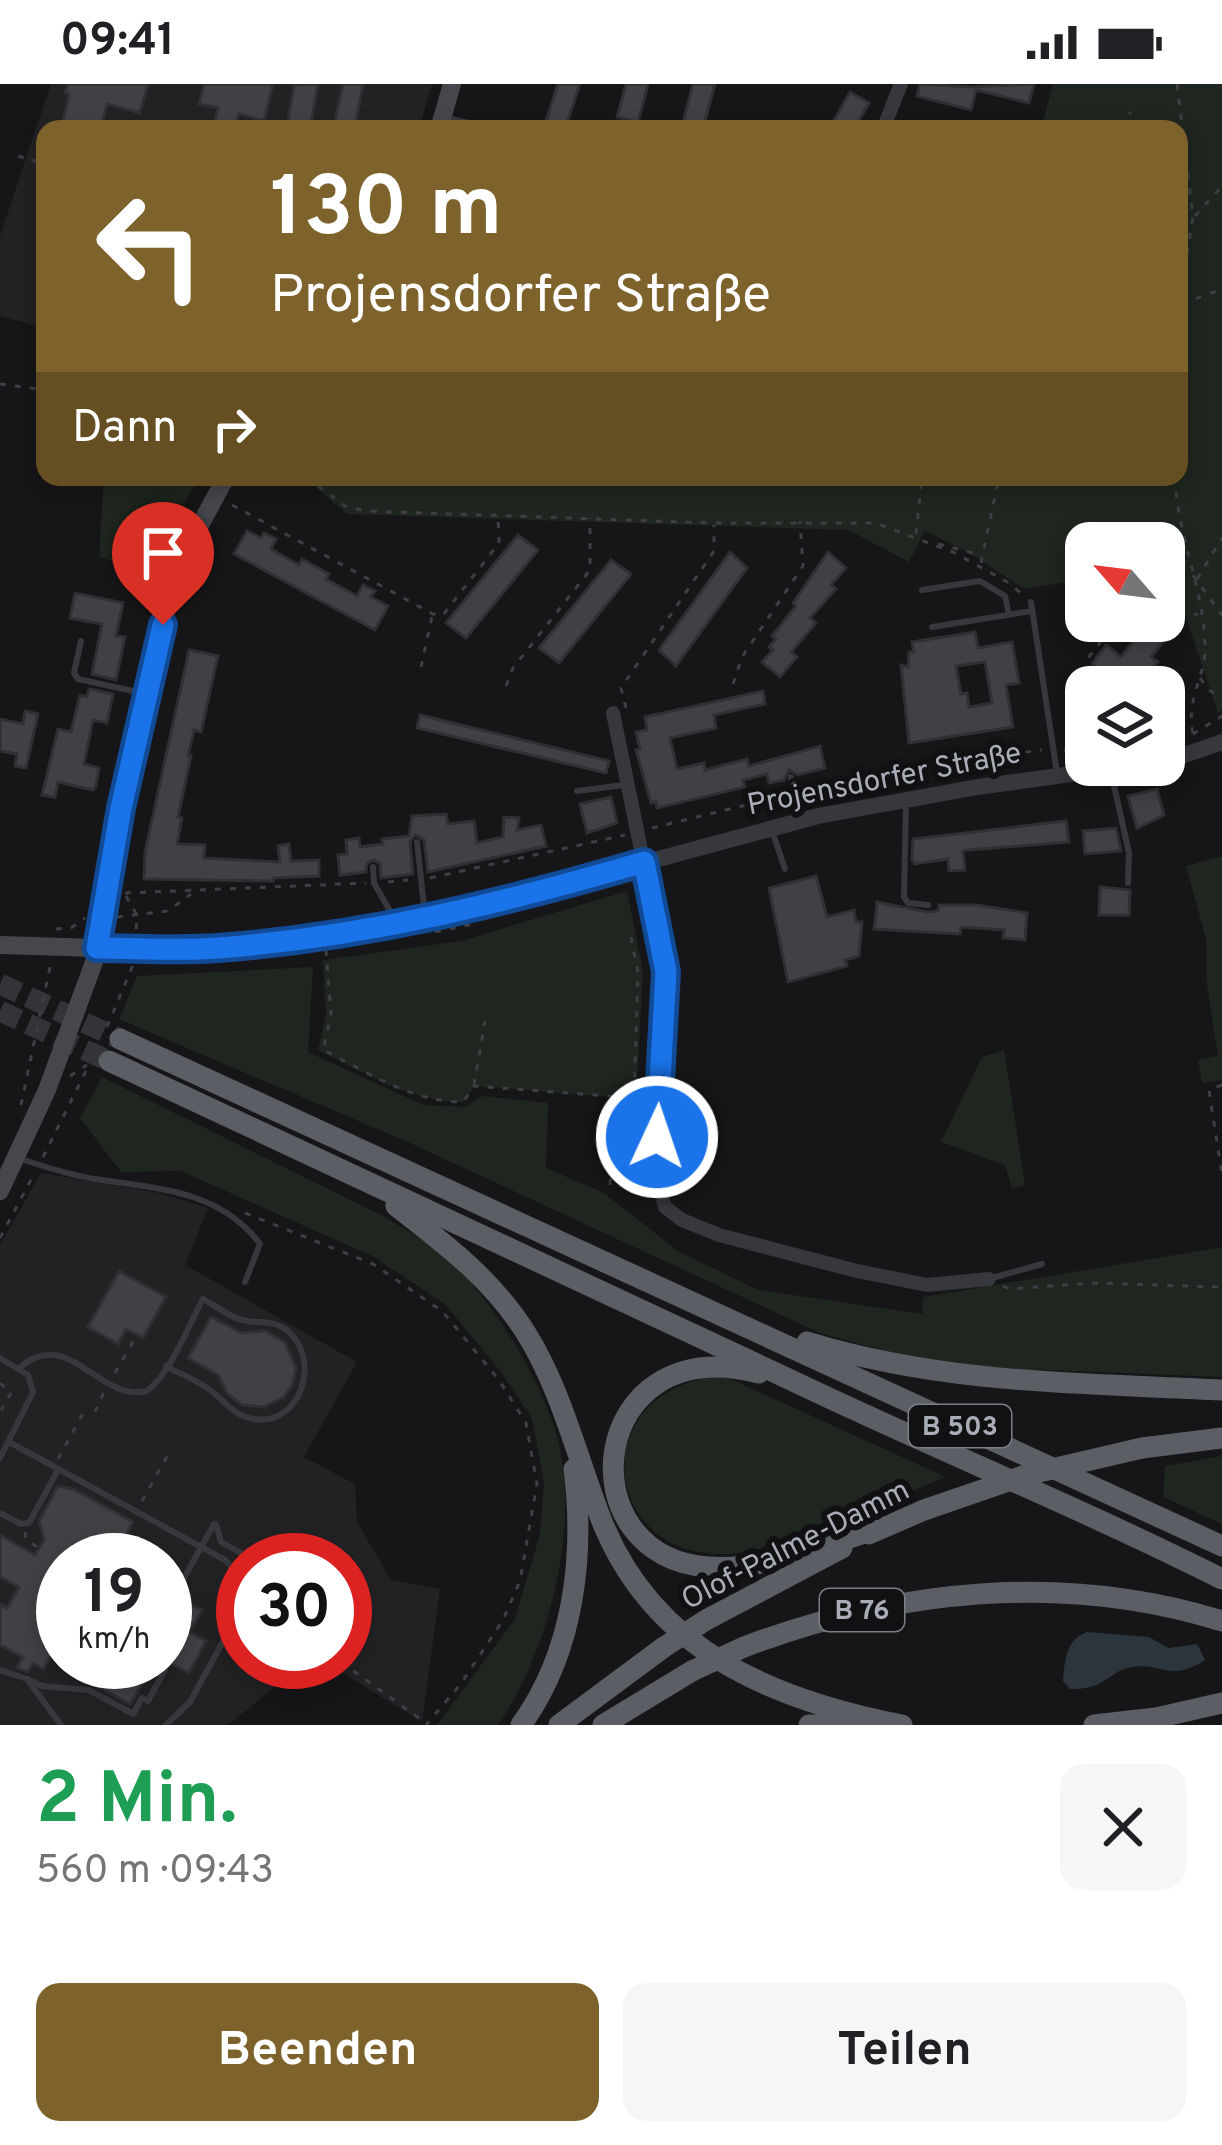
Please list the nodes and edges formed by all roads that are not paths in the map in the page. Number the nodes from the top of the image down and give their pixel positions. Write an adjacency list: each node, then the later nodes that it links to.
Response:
1 (452, 84): 3 (main road)
2 (901, 84): 4 (street)
3 (441, 120)
4 (887, 120)
5 (220, 486): 10 (main road)
6 (922, 590): 7 (lane)
7 (1009, 615): 8 (lane); 15 (lane)
8 (932, 627)
9 (81, 641): 10 (lane)
10 (146, 694): 32 (main road)
11 (620, 711): 17 (street)
12 (1222, 742): 13 (street)
13 (1185, 754)
14 (1065, 775): 15 (street, Projensdorfer Straße)
15 (1058, 776): 20 (street, Projensdorfer Straße)
16 (791, 777): 21 (lane)
17 (628, 785): 19 (lane); 24 (street)
18 (1114, 786): 27 (lane)
19 (577, 791)
20 (905, 799): 21 (street, Projensdorfer Straße); 28 (lane)
21 (797, 821): 22 (street, Projensdorfer Straße)
22 (771, 828): 24 (street, Projensdorfer Straße); 26 (lane)
23 (417, 842): 30 (lane)
24 (644, 862): 30 (street, Projensdorfer Straße); 39 (street)
25 (373, 867): 29 (lane)
26 (785, 869)
27 (1128, 883)
28 (928, 904)
29 (398, 924): 30 (street, Projensdorfer Straße); 32 (street, Projensdorfer Straße)
30 (421, 927)
31 (0, 946): 32 (main road, Projensdorfer Straße)
32 (97, 948): 35 (main road)
33 (113, 1034): 41 (highway, B 503)
34 (99, 1063): 36 (highway, B 503)
35 (18, 1157): 37 (main road); 40 (lane)
36 (366, 1182): 45 (highway, B 503); 47 (highway)
37 (0, 1191)
38 (1042, 1264): 39 (lane)
39 (989, 1280)
40 (244, 1282)
41 (699, 1303): 46 (highway); 55 (highway, B 503)
42 (0, 1358): 44 (lane)
43 (166, 1366): 43 (lane); 44 (lane)
44 (18, 1369): 49 (lane)
45 (793, 1382): 53 (highway); 59 (highway, B 503)
46 (1222, 1390)
47 (570, 1438): 70 (highway); 75 (highway)
48 (1222, 1438): 53 (highway, Olof-Palme-Damm / B 76, bridge)
49 (8, 1442): 50 (lane); 51 (lane)
50 (0, 1458)
51 (58, 1470): 52 (lane); 56 (lane)
52 (0, 1513)
53 (879, 1529): 71 (highway, Olof-Palme-Damm / B 76, bridge)
54 (218, 1533): 56 (lane)
55 (1222, 1546)
56 (200, 1548): 57 (lane); 58 (lane)
57 (216, 1558)
58 (192, 1563)
59 (1222, 1579)
60 (1222, 1621): 72 (highway, B 76, bridge)
61 (216, 1654): 69 (lane)
62 (0, 1670): 63 (lane)
63 (27, 1679): 64 (lane); 68 (lane)
64 (36, 1683)
65 (77, 1689): 66 (lane)
66 (155, 1689)
67 (1222, 1702): 76 (highway)
68 (61, 1725)
69 (166, 1725)
70 (521, 1725)
71 (559, 1725)
72 (603, 1725)
73 (809, 1725): 74 (highway)
74 (886, 1725)
75 (902, 1725)
76 (1094, 1725)

